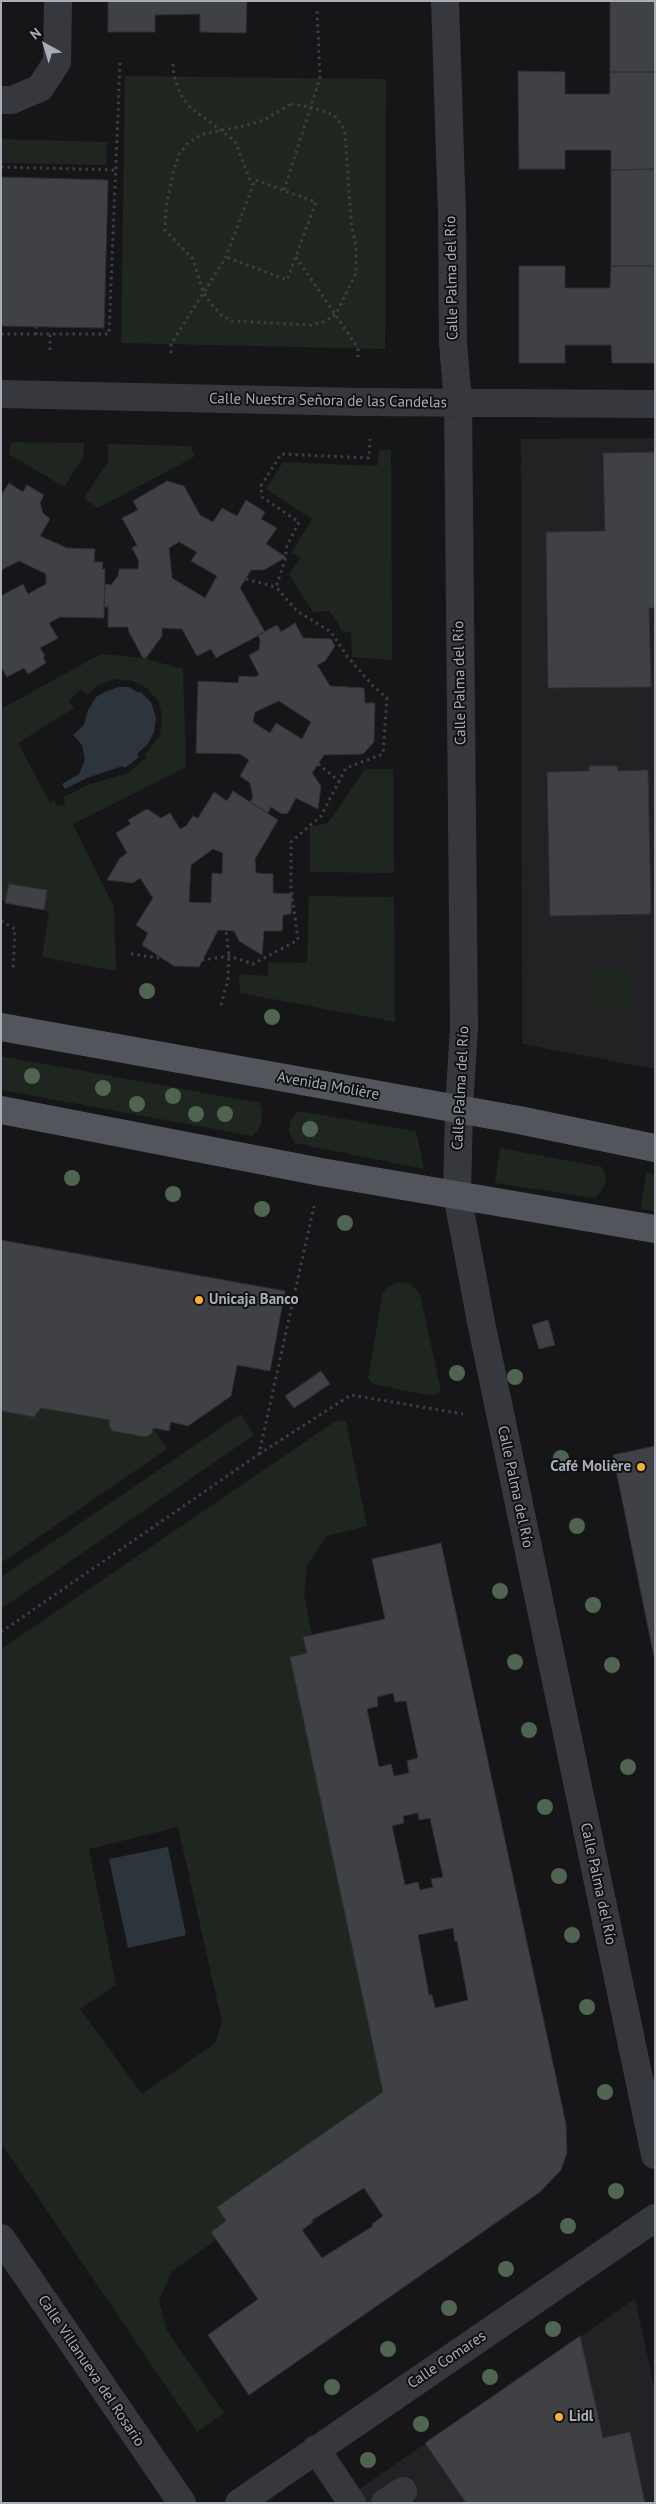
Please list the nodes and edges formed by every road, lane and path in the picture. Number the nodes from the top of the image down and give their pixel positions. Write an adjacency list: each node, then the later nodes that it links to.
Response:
1 (58, 1): 6 (street)
2 (445, 1): 26 (street, Calle Palma del Río)
3 (317, 11): 7 (path)
4 (120, 63): 10 (path)
5 (173, 64): 8 (path)
6 (1, 100)
7 (311, 107): 8 (path); 13 (path); 17 (path)
8 (223, 131): 12 (path); 16 (path)
9 (3, 167): 10 (path); 11 (path)
10 (116, 170): 20 (path)
11 (4, 172)
12 (252, 187): 13 (path); 15 (path)
13 (284, 190): 14 (path)
14 (295, 256): 15 (path); 17 (path)
15 (226, 257): 16 (path)
16 (203, 292): 17 (path); 23 (path)
17 (336, 314): 24 (path)
18 (36, 327): 21 (path)
19 (1, 334): 21 (path)
20 (50, 334): 21 (path); 22 (path)
21 (36, 335)
22 (50, 350)
23 (171, 353)
24 (358, 357)
25 (1, 394): 26 (street, Calle Nuestra Señora de las Candelas)
26 (458, 402): 27 (street, Calle Nuestra Señora de las Candelas); 40 (street, Calle Palma del Río)
27 (655, 404)
28 (370, 434): 30 (path)
29 (246, 579): 30 (path)
30 (276, 587): 32 (path)
31 (318, 764): 32 (path)
32 (340, 781): 36 (path)
33 (1, 921): 37 (path)
34 (226, 931): 36 (path)
35 (131, 954): 36 (path)
36 (229, 956): 38 (path)
37 (13, 970)
38 (221, 1005)
39 (1, 1027): 40 (main road, Avenida Molière)
40 (458, 1109): 42 (main road, Avenida Molière); 44 (street, Calle Palma del Río)
41 (1, 1110): 43 (main road)
42 (655, 1148)
43 (321, 1172): 44 (main road); 47 (path)
44 (457, 1194): 45 (main road); 46 (street, Calle Palma del Río)
45 (655, 1229)
46 (501, 1420): 47 (path); 49 (street, Calle Palma del Río)
47 (259, 1454): 48 (path)
48 (1, 1632)
49 (655, 2155)
50 (655, 2218): 52 (street, Calle Comares)
51 (1, 2238): 53 (street, Calle Villanueva del Rosario)
52 (316, 2450): 54 (street, Calle Comares); 55 (street)
53 (182, 2503)
54 (239, 2503)
55 (352, 2503)

